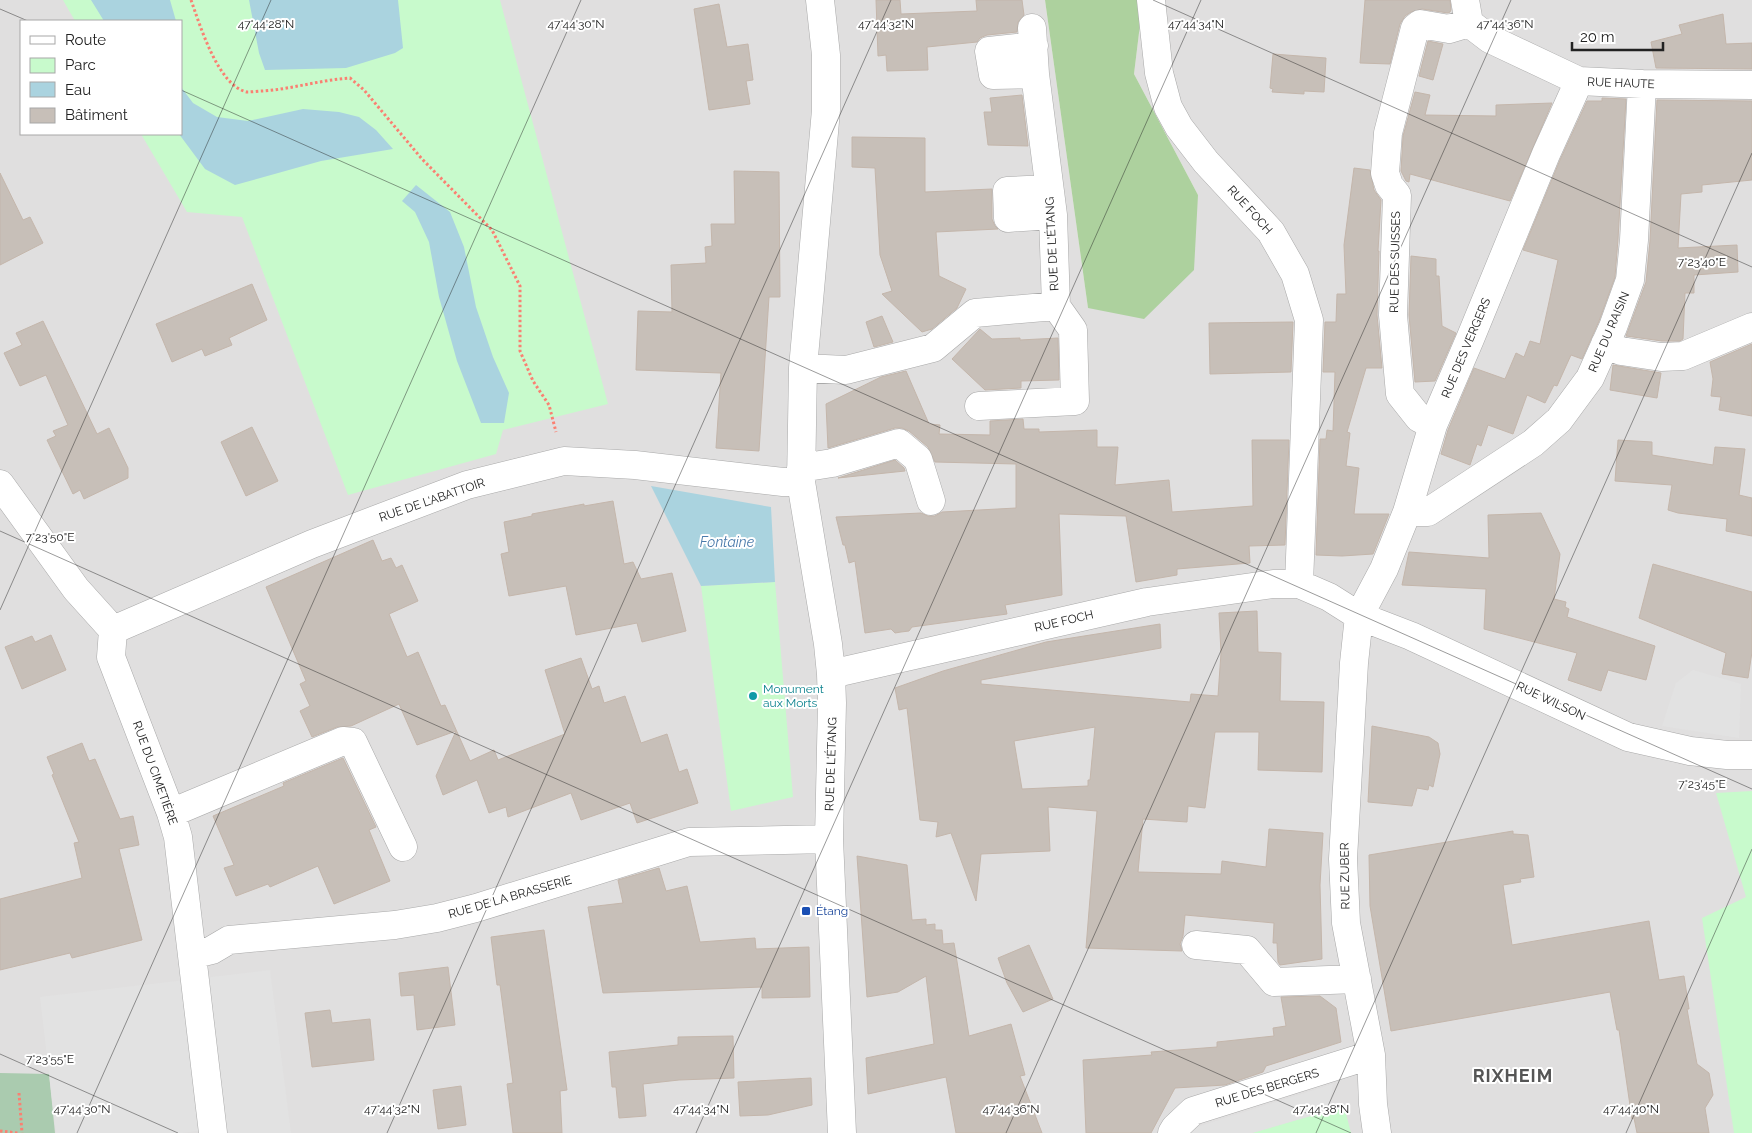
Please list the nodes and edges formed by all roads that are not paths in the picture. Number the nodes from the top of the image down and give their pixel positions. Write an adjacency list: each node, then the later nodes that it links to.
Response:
1 (820, 0): 11 (street, RUE DE L'ÉTANG)
2 (1151, 0): 18 (street, RUE FOCH)
3 (1467, 12): 5 (street, RUE HAUTE); 13 (street, RUE DES SUISSES)
4 (1035, 74): 4 (street, RUE DE L'ÉTANG); 8 (street, RUE DE L'ÉTANG)
5 (1579, 81): 6 (street, RUE HAUTE); 13 (street, RUE DES VERGERS)
6 (1642, 84): 7 (street, RUE HAUTE); 10 (street, RUE DU RAISIN)
7 (1752, 85)
8 (1056, 306): 11 (street, RUE DE L'ÉTANG); 12 (street)
9 (1752, 327): 10 (street)
10 (1605, 344): 17 (street, RUE DU RAISIN)
11 (803, 368): 14 (street, RUE DE L'ÉTANG)
12 (980, 406)
13 (1433, 425): 17 (street, RUE DES VERGERS)
14 (801, 475): 16 (street, RUE DE L'ABATTOIR); 20 (street, RUE DE L'ABATTOIR); 21 (street, RUE DE L'ÉTANG)
15 (0, 484): 20 (street)
16 (931, 501)
17 (1406, 512): 19 (street, RUE DES VERGERS)
18 (1299, 584): 19 (street, RUE FOCH); 21 (street, RUE FOCH)
19 (1359, 616): 22 (street, RUE WILSON); 28 (street, RUE ZUBER)
20 (113, 630): 23 (street, RUE DU CIMETIÈRE)
21 (831, 674): 24 (street, RUE DE L'ÉTANG)
22 (1740, 755)
23 (171, 813): 25 (street); 27 (street, RUE DU CIMETIÈRE)
24 (828, 839): 27 (street, RUE DE LA BRASSERIE); 31 (street, RUE DE L'ÉTANG)
25 (403, 847)
26 (1196, 945): 28 (street)
27 (192, 955): 30 (street, RUE DU CIMETIÈRE)
28 (1356, 979): 29 (street, RUE ZUBER)
29 (1371, 1055): 32 (street, RUE DES BERGERS); 33 (street, RUE ZUBER)
30 (214, 1133)
31 (842, 1133)
32 (1172, 1133)
33 (1377, 1133)

